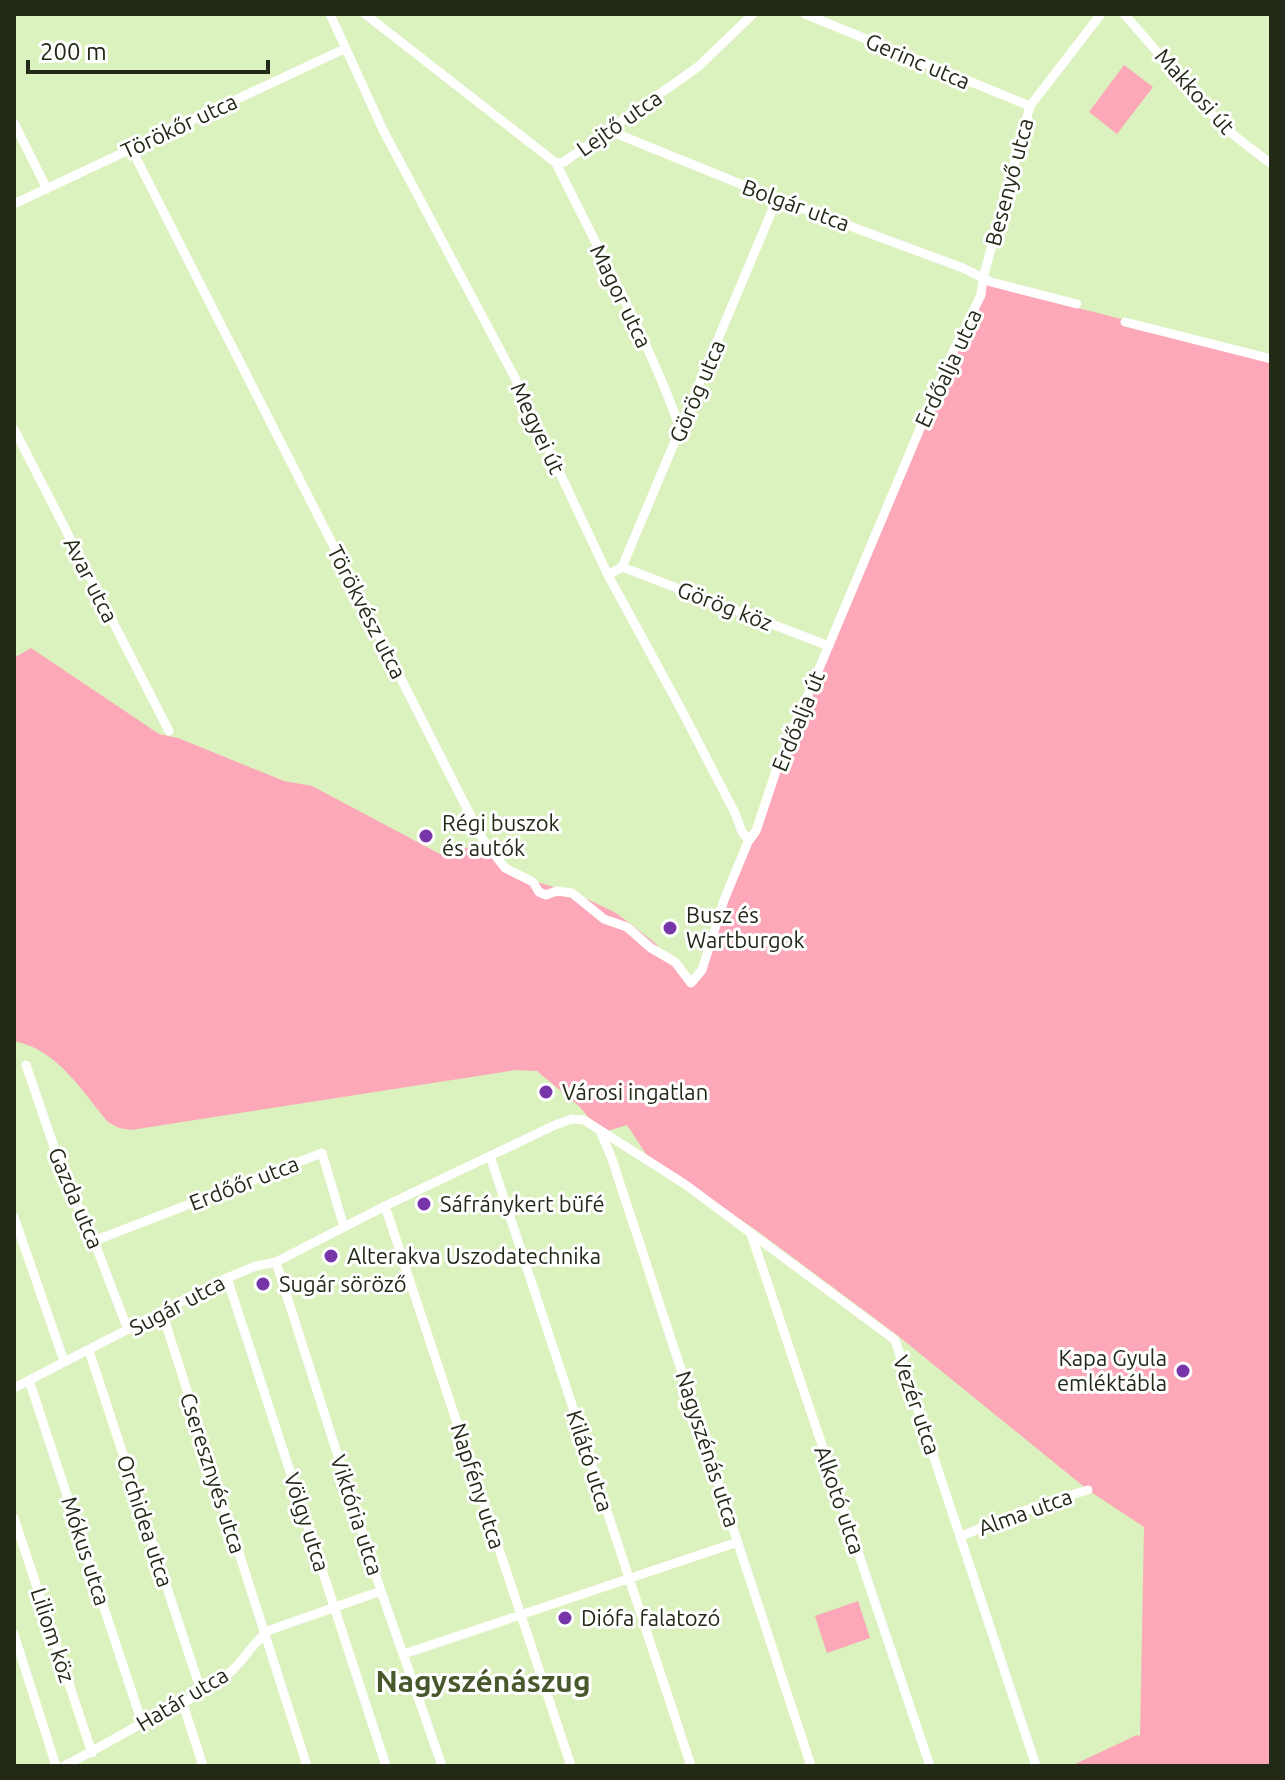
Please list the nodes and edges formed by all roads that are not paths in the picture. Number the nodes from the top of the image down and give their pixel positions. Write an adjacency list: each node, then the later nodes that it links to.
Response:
1 (330, 14): 7 (street, Megyei út)
2 (365, 14): 12 (street, Lejtő utca)
3 (753, 14): 10 (street, Lejtő utca)
4 (805, 14): 8 (street, Gerinc utca)
5 (1101, 14): 8 (street, Besenyő utca)
6 (1124, 14): 13 (street, Makkosi út)
7 (344, 49): 11 (street, Törökőr utca); 25 (street, Megyei út)
8 (1030, 106): 17 (street, Besenyő utca)
9 (14, 123): 14 (street)
10 (610, 131): 12 (street, Lejtő utca); 15 (street, Bolgár utca)
11 (131, 148): 14 (street, Törökőr utca); 29 (street, Törökvész utca)
12 (556, 163): 22 (street, Magor utca)
13 (1271, 164)
14 (47, 189): 16 (street, Törökőr utca)
15 (777, 199): 17 (street, Bolgár utca); 22 (street, Görög utca)
16 (14, 204)
17 (983, 278): 18 (street, Bolgár utca); 23 (street, Erdőalja utca)
18 (1077, 304)
19 (1125, 322): 20 (street)
20 (1271, 359)
21 (14, 429): 27 (street, Avar utca)
22 (681, 431): 24 (street, Görög utca)
23 (908, 457): 26 (street, Erdőalja út)
24 (622, 567): 25 (street); 26 (street, Görög köz)
25 (608, 575): 28 (street, Megyei út)
26 (829, 646): 28 (street, Erdőalja út)
27 (169, 731)
28 (749, 840): 29 (street, Erdőalja út)
29 (691, 983)
30 (26, 1065): 37 (street, Gazda utca)
31 (601, 1133): 32 (street, Sugár utca); 36 (street, Vezér utca); 49 (street, Nagyszénás utca)
32 (490, 1156): 33 (street, Sugár utca); 50 (street, Kilátó utca)
33 (385, 1206): 35 (street, Sugár utca); 53 (street, Napfény utca)
34 (14, 1217): 43 (street)
35 (344, 1227): 37 (street, Erdőőr utca); 38 (street, Sugár utca)
36 (751, 1234): 48 (street, Vezér utca); 71 (street, Alkotó utca)
37 (94, 1241): 41 (street, Gazda utca)
38 (276, 1262): 39 (street, Sugár utca); 51 (street, Viktória utca)
39 (227, 1278): 40 (street, Sugár utca); 52 (street, Völgy utca)
40 (162, 1312): 41 (street, Sugár utca); 55 (street, Cseresznyés utca)
41 (128, 1330): 42 (street, Sugár utca)
42 (89, 1351): 43 (street, Sugár utca); 57 (street, Orchidea utca)
43 (64, 1361): 44 (street, Sugár utca)
44 (29, 1380): 45 (street, Sugár utca); 59 (street, Mókus utca)
45 (14, 1388)
46 (1088, 1490): 48 (street, Alma utca)
47 (14, 1518): 60 (street, Liliom köz)
48 (961, 1536): 72 (street, Vezér utca)
49 (738, 1542): 50 (street); 70 (street, Nagyszénás utca)
50 (629, 1580): 53 (street); 69 (street, Kilátó utca)
51 (381, 1591): 52 (street, Határ utca); 56 (street, Viktória utca)
52 (335, 1607): 55 (street, Határ utca); 66 (street, Völgy utca)
53 (522, 1616): 56 (street); 68 (street, Napfény utca)
54 (14, 1634): 61 (street)
55 (265, 1634): 57 (street, Határ utca); 65 (street, Cseresznyés utca)
56 (404, 1654): 67 (street, Viktória utca)
57 (201, 1691): 58 (street, Határ utca)
58 (183, 1704): 59 (street, Határ utca); 64 (street)
59 (142, 1723): 60 (street, Határ utca)
60 (89, 1754): 62 (street, Határ utca); 63 (street, Liliom köz)
61 (56, 1766)
62 (64, 1766)
63 (90, 1766)
64 (203, 1766)
65 (307, 1766)
66 (386, 1766)
67 (442, 1766)
68 (571, 1766)
69 (691, 1766)
70 (811, 1766)
71 (930, 1766)
72 (1036, 1766)

